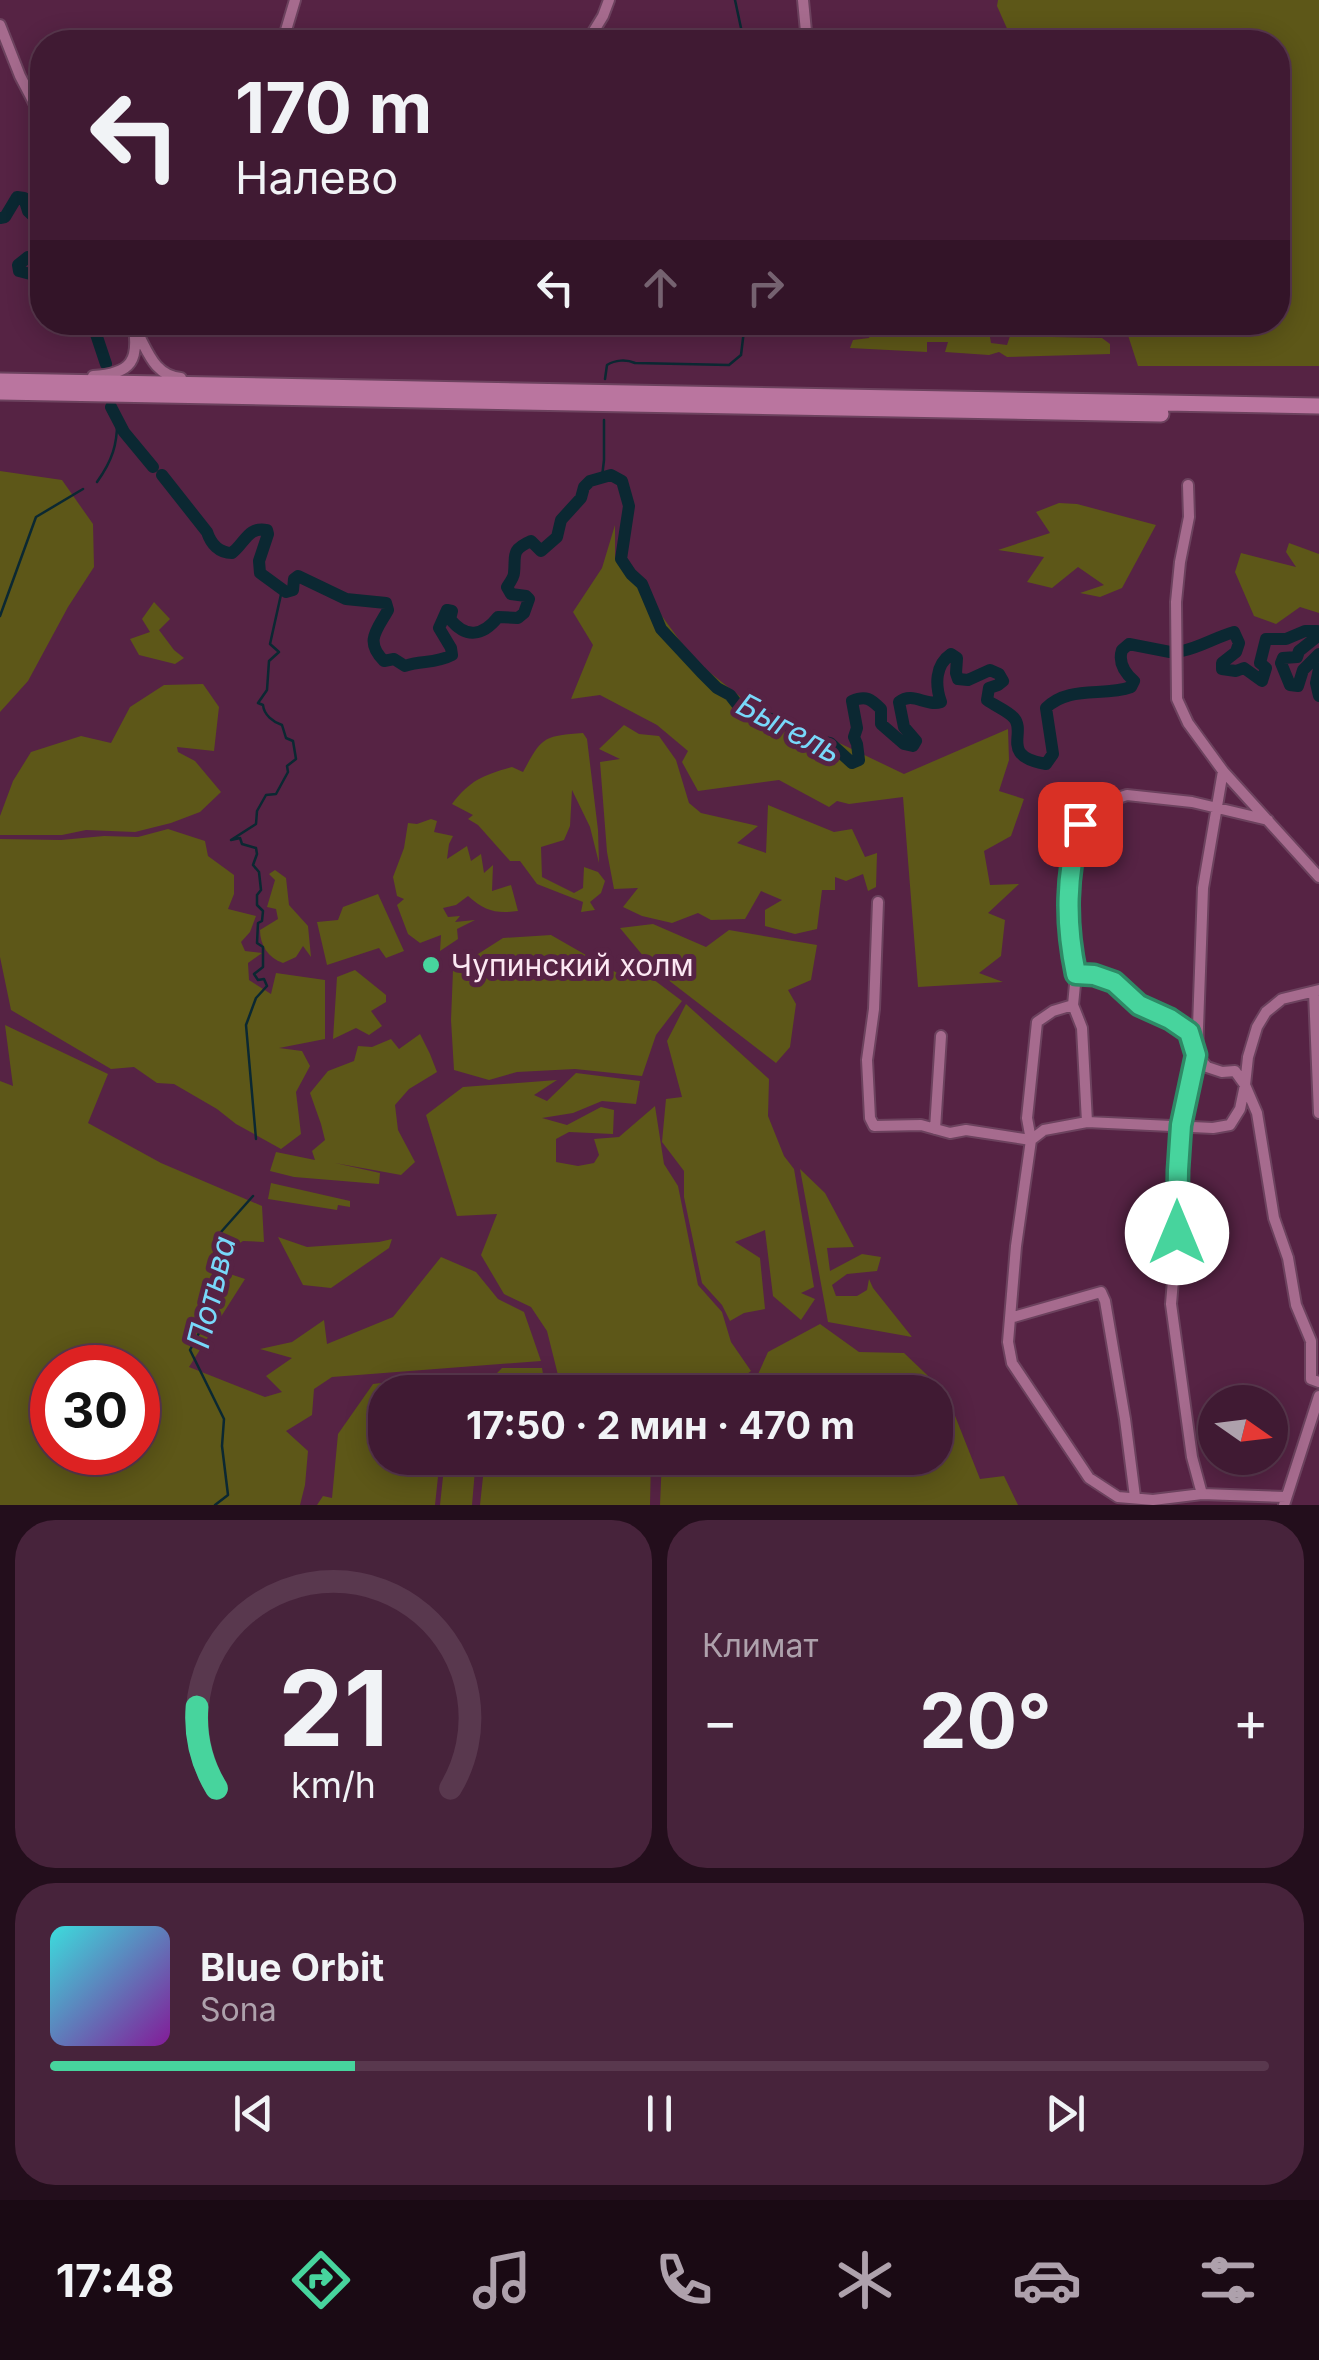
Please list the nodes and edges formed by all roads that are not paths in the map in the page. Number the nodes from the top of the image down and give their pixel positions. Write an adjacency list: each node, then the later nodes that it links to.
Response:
1 (295, 0): 5 (street)
2 (609, 0): 6 (street)
3 (803, 0): 7 (street)
4 (0, 24): 8 (street)
5 (286, 30)
6 (593, 30)
7 (806, 30)
8 (30, 95)
9 (136, 335): 12 (street)
10 (140, 335): 13 (street)
11 (0, 381): 12 (highway)
12 (27, 382): 13 (highway)
13 (231, 385): 15 (highway)
14 (0, 392): 16 (highway)
15 (1319, 406)
16 (1319, 416)
17 (1188, 485): 18 (street)
18 (1223, 771): 19 (street); 20 (street)
19 (1216, 809): 20 (street); 23 (street); 27 (street)
20 (1268, 820): 21 (street)
21 (1319, 877)
22 (878, 902): 34 (street)
23 (1076, 974): 25 (street); 27 (street)
24 (1316, 991): 28 (street); 31 (street)
25 (1073, 1005): 32 (street); 35 (street)
26 (941, 1036): 34 (street)
27 (1196, 1055): 29 (street); 33 (street)
28 (1248, 1057): 29 (street); 30 (street)
29 (1235, 1071): 30 (street)
30 (1245, 1085): 33 (street); 37 (street)
31 (1319, 1113)
32 (1087, 1122): 33 (street); 35 (street)
33 (1181, 1125): 39 (street)
34 (934, 1129): 35 (street)
35 (1030, 1140): 36 (street)
36 (1010, 1318): 40 (street); 40 (street)
37 (1319, 1382)
38 (1319, 1396): 41 (street)
39 (1202, 1494): 40 (street); 41 (street)
40 (1134, 1498)
41 (1285, 1501)

